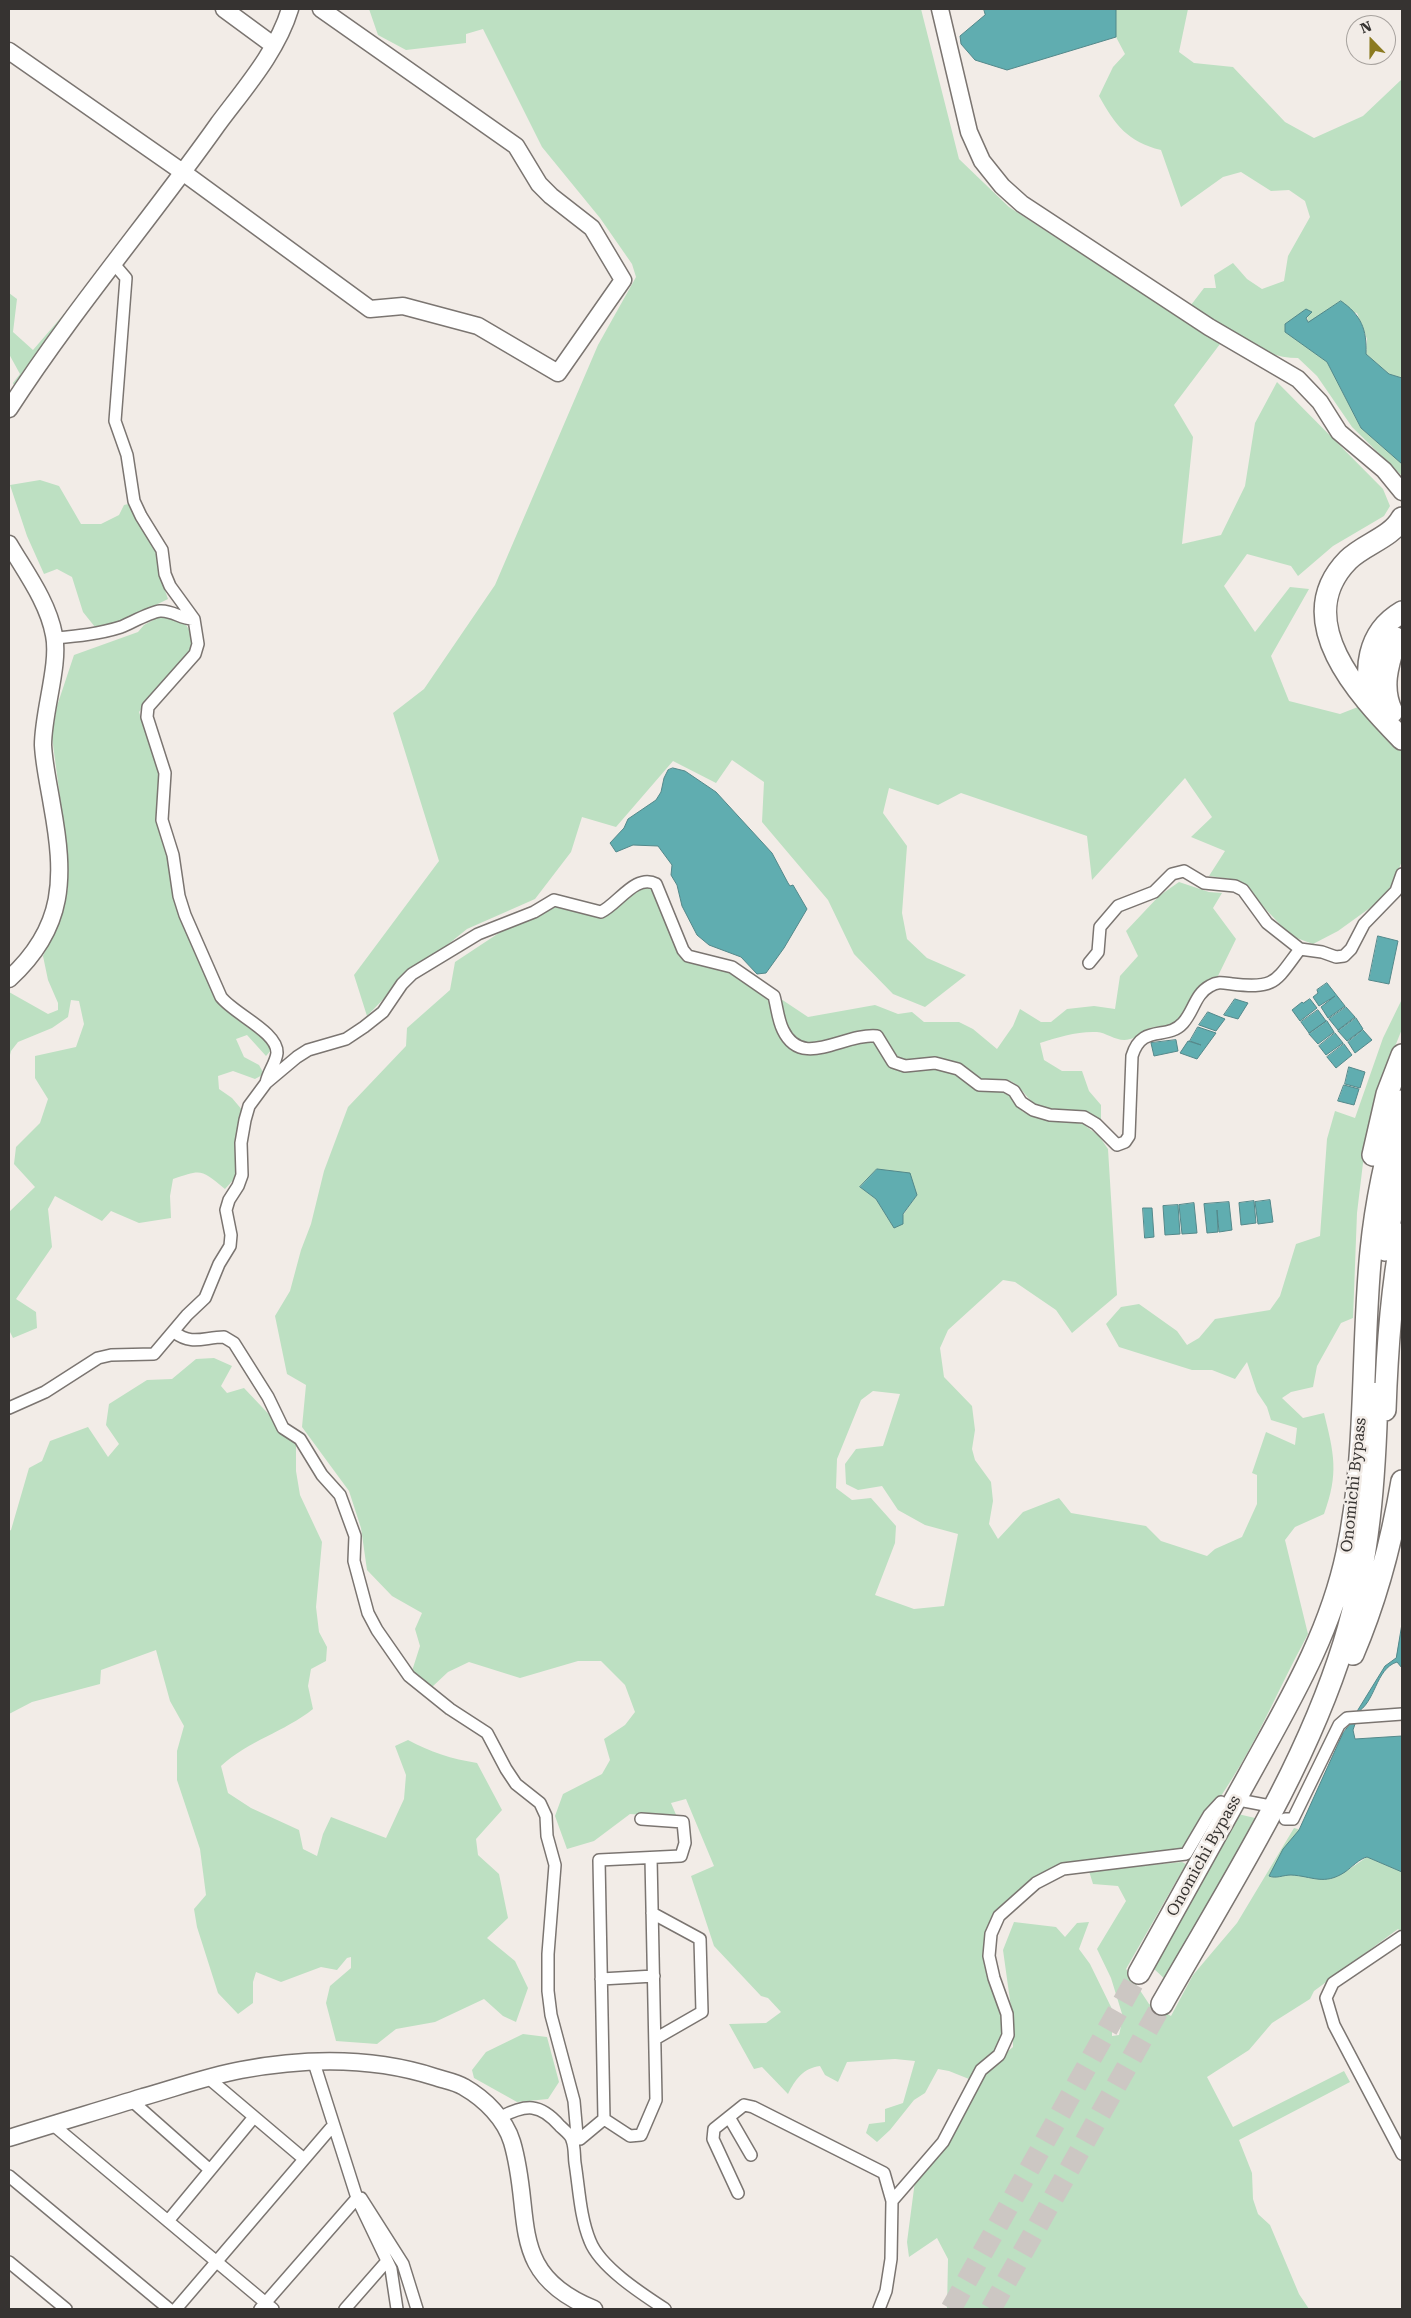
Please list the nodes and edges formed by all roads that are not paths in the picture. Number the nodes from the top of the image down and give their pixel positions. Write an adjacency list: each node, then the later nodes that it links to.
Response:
1 (224, 9): 5 (street)
2 (290, 9): 5 (street)
3 (321, 9): 7 (street)
4 (940, 9): 10 (street)
5 (273, 44): 7 (street)
6 (9, 51): 7 (street)
7 (184, 172): 8 (street)
8 (114, 264): 9 (street); 16 (street)
9 (9, 409)
10 (1402, 492)
11 (1402, 518): 14 (highway)
12 (1402, 536): 14 (highway)
13 (9, 544): 17 (street)
14 (1369, 544): 20 (highway)
15 (1402, 612): 20 (highway)
16 (194, 619): 17 (street); 26 (street)
17 (55, 638): 24 (street)
18 (1396, 638): 20 (highway)
19 (1402, 664): 20 (highway)
20 (1400, 731)
21 (1402, 874): 22 (street)
22 (1300, 949): 23 (street); 26 (street)
23 (1089, 963)
24 (9, 979)
25 (1402, 1054): 32 (highway)
26 (266, 1083): 30 (street)
27 (1402, 1101): 32 (highway, Onomichi Bypass)
28 (1402, 1154): 34 (highway, Onomichi Bypass)
29 (1402, 1234): 34 (highway)
30 (174, 1332): 31 (street); 60 (street)
31 (9, 1408)
32 (1361, 1424): 45 (highway, Onomichi Bypass)
33 (1402, 1481): 42 (highway)
34 (1345, 1642): 42 (highway, Onomichi Bypass)
35 (1402, 1714): 40 (street)
36 (1244, 1801): 38 (street)
37 (1221, 1802): 68 (street)
38 (1265, 1805)
39 (641, 1819): 41 (street)
40 (1284, 1820)
41 (651, 1858): 43 (street); 47 (street)
42 (1224, 1896): 48 (highway, Onomichi Bypass)
43 (652, 1913): 46 (street); 49 (street)
44 (1402, 1938): 61 (street)
45 (1139, 1973)
46 (654, 1976): 47 (street); 49 (street)
47 (601, 1979): 56 (street)
48 (1162, 2004)
49 (655, 2039): 56 (street)
50 (315, 2061): 51 (street); 54 (street); 58 (street)
51 (212, 2077): 52 (street); 53 (street)
52 (132, 2101): 57 (street); 64 (street)
53 (254, 2117): 63 (street); 64 (street)
54 (501, 2117): 60 (street); 80 (street)
55 (729, 2117): 62 (street); 66 (street); 68 (street)
56 (604, 2119): 60 (street)
57 (52, 2124): 59 (street); 69 (street)
58 (334, 2126): 63 (street); 67 (street)
59 (9, 2138)
60 (572, 2139): 81 (street)
61 (1402, 2153)
62 (751, 2155)
63 (304, 2159): 72 (street)
64 (210, 2170): 69 (street)
65 (9, 2176): 75 (street)
66 (738, 2193)
67 (357, 2198): 70 (street); 73 (street); 79 (street)
68 (892, 2201): 82 (street)
69 (168, 2221): 72 (street)
70 (387, 2261): 77 (street); 78 (street)
71 (9, 2262): 74 (street)
72 (217, 2262): 73 (street); 76 (street)
73 (266, 2307)
74 (66, 2309)
75 (169, 2309)
76 (176, 2309)
77 (345, 2309)
78 (397, 2309)
79 (416, 2309)
80 (594, 2309)
81 (665, 2309)
82 (878, 2309)

